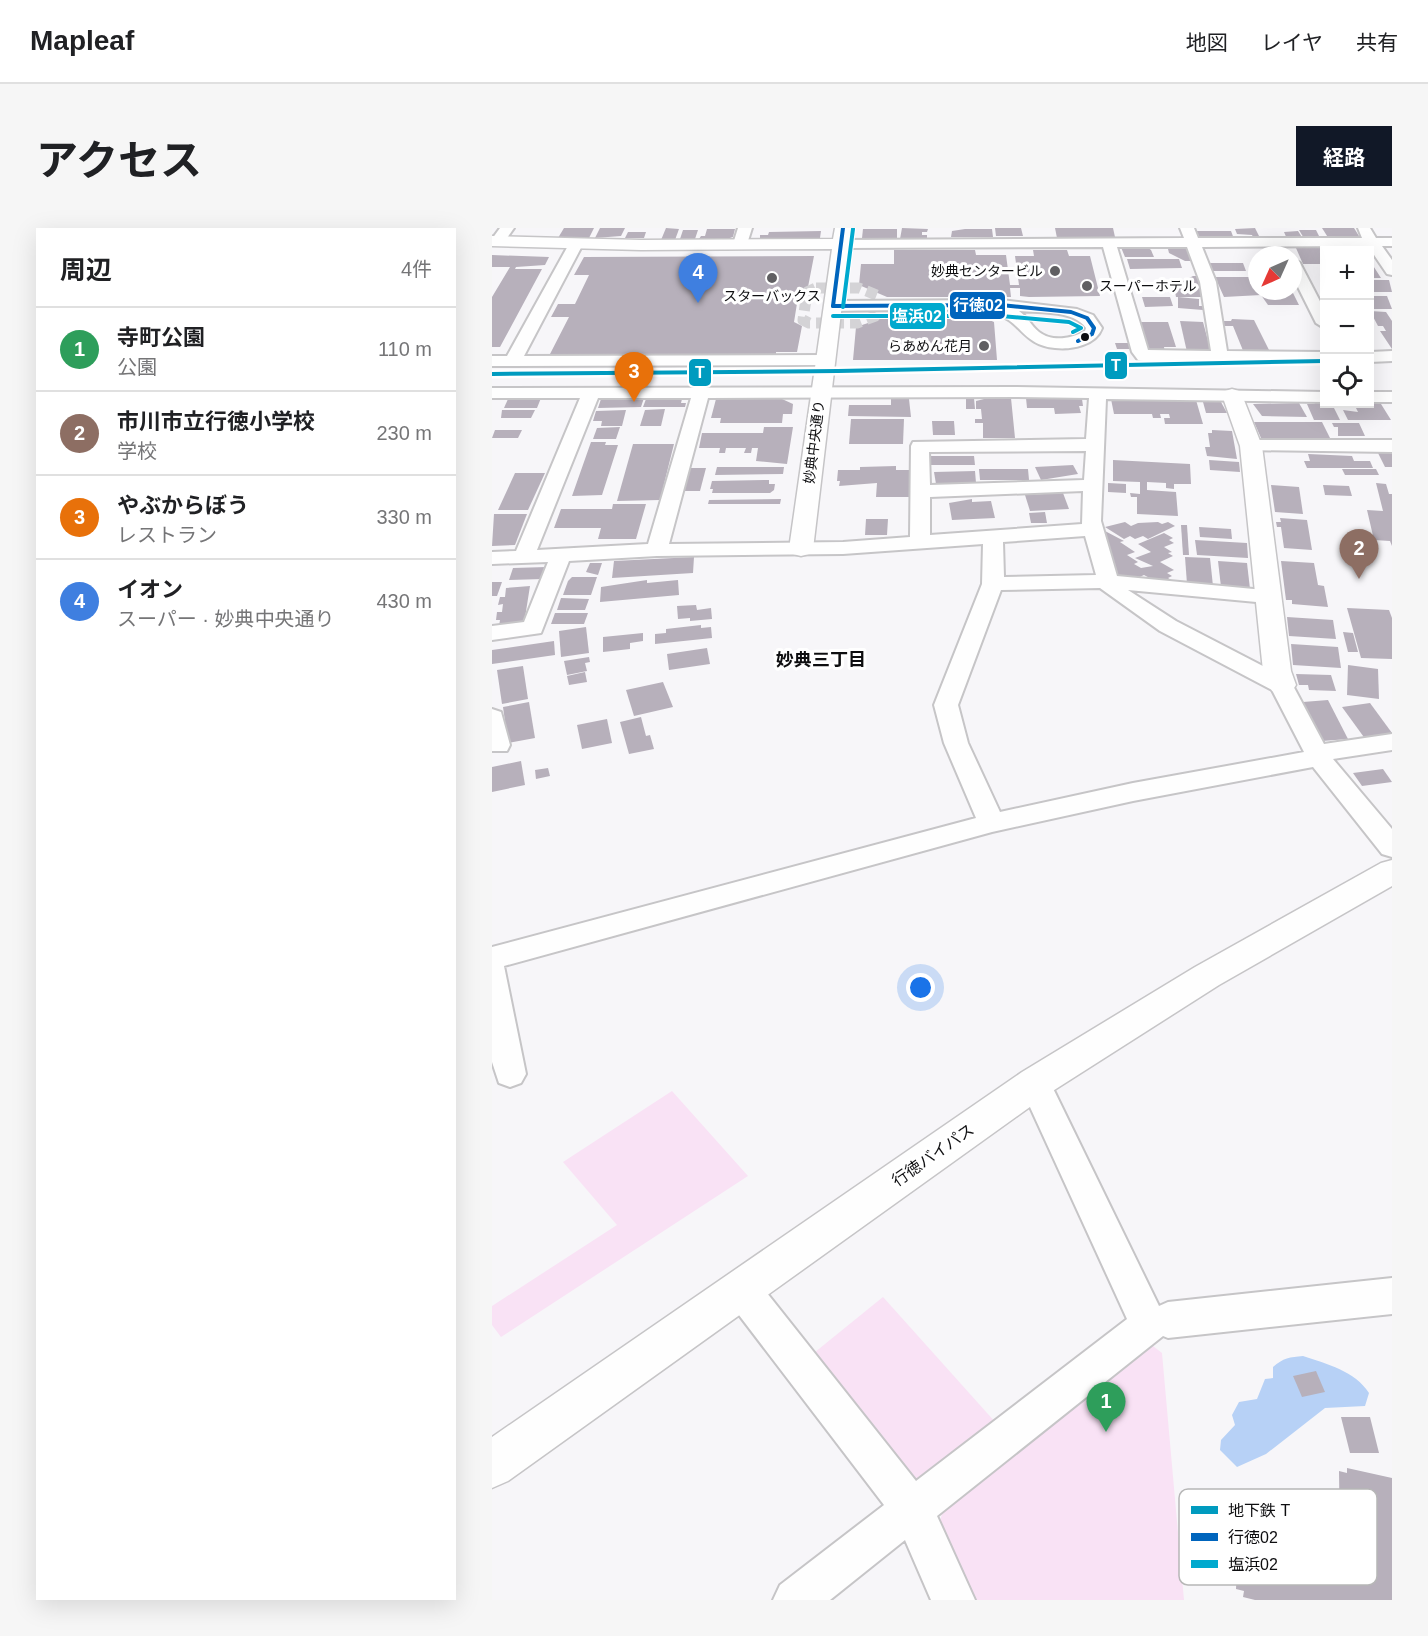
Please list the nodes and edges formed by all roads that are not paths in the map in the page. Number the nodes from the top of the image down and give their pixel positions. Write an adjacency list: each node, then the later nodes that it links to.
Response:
1 (937, 228): 12 (street)
2 (1274, 228): 14 (street)
3 (1363, 228): 8 (street)
4 (1190, 235): 10 (street); 13 (street); 27 (street)
5 (742, 236): 6 (street); 11 (street)
6 (842, 236): 12 (street); 19 (street, 妙典中央通り)
7 (499, 237): 11 (street)
8 (1373, 242): 9 (street); 15 (street); 16 (street)
9 (1392, 242)
10 (1109, 243): 12 (street); 27 (street)
11 (576, 244): 30 (street)
12 (936, 244)
13 (1265, 246)
14 (1283, 246)
15 (1302, 248)
16 (1392, 271)
17 (1302, 280): 21 (street)
18 (980, 305): 19 (street); 20 (street); 22 (street)
19 (833, 306): 28 (street, 妙典中央通り)
20 (1054, 311): 22 (street); 23 (street); 23 (street)
21 (1320, 315)
22 (1026, 325): 23 (street)
23 (1064, 343)
24 (1392, 356): 26 (street)
25 (1320, 357): 27 (street)
26 (1374, 357)
27 (1220, 358)
28 (825, 360): 30 (street); 31 (street, 妙典中央通り)
29 (492, 361): 30 (street)
30 (513, 361)
31 (821, 392): 32 (street); 34 (street); 48 (street, 妙典中央通り)
32 (1098, 392): 36 (street); 40 (street)
33 (591, 393): 34 (street); 35 (street); 51 (street)
34 (701, 393): 49 (street)
35 (493, 394)
36 (1232, 395): 37 (street); 41 (street)
37 (1320, 397)
38 (1374, 397): 39 (street)
39 (1392, 397)
40 (1095, 446): 43 (street); 44 (street)
41 (1251, 446): 42 (street); 55 (street)
42 (1392, 446)
43 (1093, 485): 44 (street); 45 (street)
44 (921, 490): 47 (street)
45 (1093, 529): 46 (street); 53 (street)
46 (993, 537): 47 (street); 54 (street)
47 (920, 543): 48 (street)
48 (801, 549): 49 (street)
49 (657, 550): 50 (street)
50 (561, 554): 51 (street); 56 (street)
51 (524, 556): 52 (street)
52 (492, 558)
53 (1106, 581): 54 (street); 55 (street); 57 (street)
54 (993, 584): 62 (street)
55 (1267, 596): 57 (street)
56 (492, 633)
57 (1282, 685): 61 (street)
58 (492, 717): 60 (street)
59 (1392, 742): 61 (street)
60 (498, 745)
61 (1317, 755): 62 (street); 63 (street)
62 (992, 823): 65 (street)
63 (1392, 847)
64 (1392, 871): 68 (street, 行徳バイパス)
65 (492, 958)
66 (492, 971): 67 (street)
67 (510, 1074)
68 (1035, 1083): 69 (street, 行徳バイパス); 73 (street)
69 (742, 1290): 72 (street, 行徳バイパス); 73 (street)
70 (1392, 1296): 71 (street)
71 (1168, 1320)
72 (492, 1465)
73 (912, 1510): 74 (street); 75 (street)
74 (795, 1600)
75 (953, 1600)

